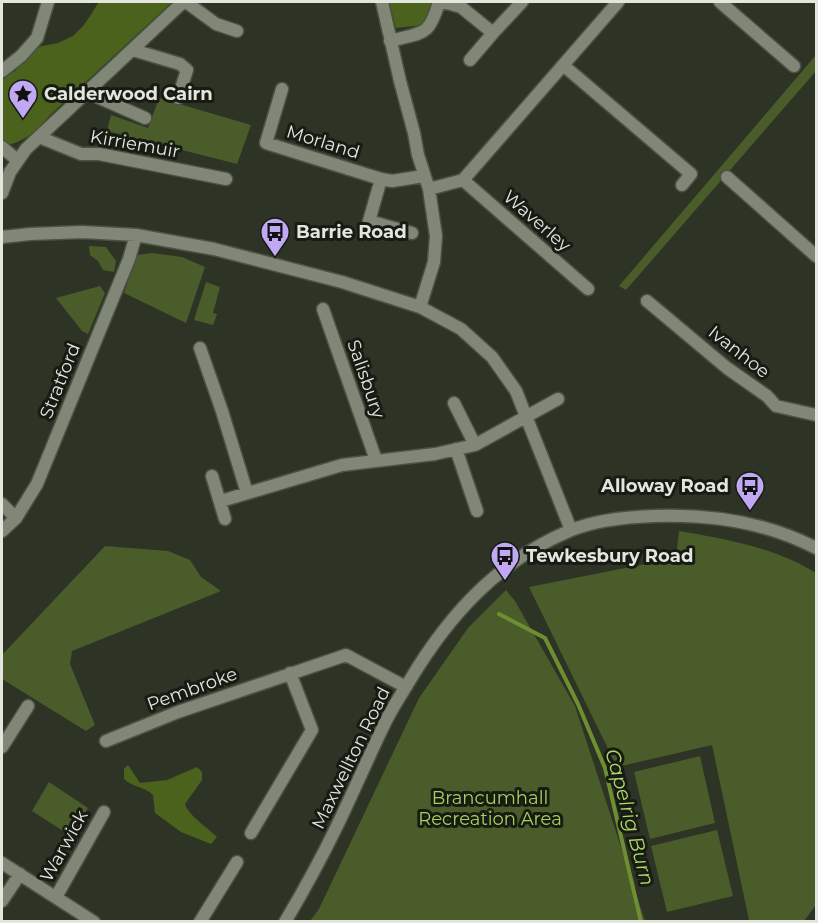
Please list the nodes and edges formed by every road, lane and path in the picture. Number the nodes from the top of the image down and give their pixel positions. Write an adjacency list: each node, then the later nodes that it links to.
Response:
1 (48, 2): 15 (street)
2 (184, 2): 8 (street); 11 (street)
3 (382, 2): 10 (street)
4 (441, 2): 9 (street); 10 (street)
5 (522, 2): 9 (street)
6 (618, 2): 13 (street)
7 (720, 2): 14 (street)
8 (237, 31)
9 (493, 33): 12 (street)
10 (390, 41): 23 (street)
11 (133, 50): 17 (street); 18 (street)
12 (470, 60)
13 (563, 65): 27 (street); 28 (street)
14 (794, 66)
15 (2, 71)
16 (282, 89): 26 (street, Morland)
17 (86, 92): 19 (street); 20 (street)
18 (178, 98)
19 (145, 118)
20 (39, 137): 22 (street); 25 (street, Kirriemuir)
21 (2, 147): 22 (street)
22 (17, 160): 30 (street)
23 (424, 176): 26 (street, Morland); 29 (street)
24 (727, 177): 34 (street)
25 (226, 179)
26 (381, 179): 31 (street)
27 (463, 180): 29 (street); 35 (street, Waverley)
28 (682, 185)
29 (429, 189): 37 (street)
30 (2, 193)
31 (412, 233)
32 (136, 235): 33 (street); 37 (street); 52 (street, Stratford)
33 (2, 237)
34 (816, 256)
35 (588, 289)
36 (647, 301): 42 (street, Ivanhoe)
37 (420, 307): 43 (street)
38 (323, 309): 46 (street, Salisbury)
39 (200, 348): 48 (street)
40 (558, 399): 43 (street)
41 (454, 403): 44 (street)
42 (816, 415)
43 (527, 417): 44 (street); 54 (street)
44 (475, 445): 45 (street)
45 (456, 449): 46 (street); 51 (street)
46 (376, 460): 48 (street)
47 (212, 476): 49 (street)
48 (247, 493): 49 (street)
49 (221, 501): 53 (street)
50 (2, 504): 52 (street)
51 (477, 511)
52 (16, 518): 55 (street, Stratford)
53 (225, 519)
54 (571, 530): 56 (street, Maxwellton Road); 58 (street, Maxwellton Road)
55 (2, 531)
56 (816, 548)
57 (290, 673): 58 (street, Pembroke); 60 (street, Pembroke); 63 (street)
58 (406, 687): 71 (street, Maxwellton Road)
59 (28, 706): 61 (street)
60 (106, 741)
61 (2, 747)
62 (104, 812): 67 (street, Warwick)
63 (251, 833)
64 (2, 862): 66 (street, Warwick)
65 (237, 862): 70 (street)
66 (20, 874): 67 (street, Warwick); 68 (street, Warwick)
67 (56, 897): 69 (street, Warwick)
68 (2, 901)
69 (94, 921)
70 (200, 921)
71 (285, 921)

